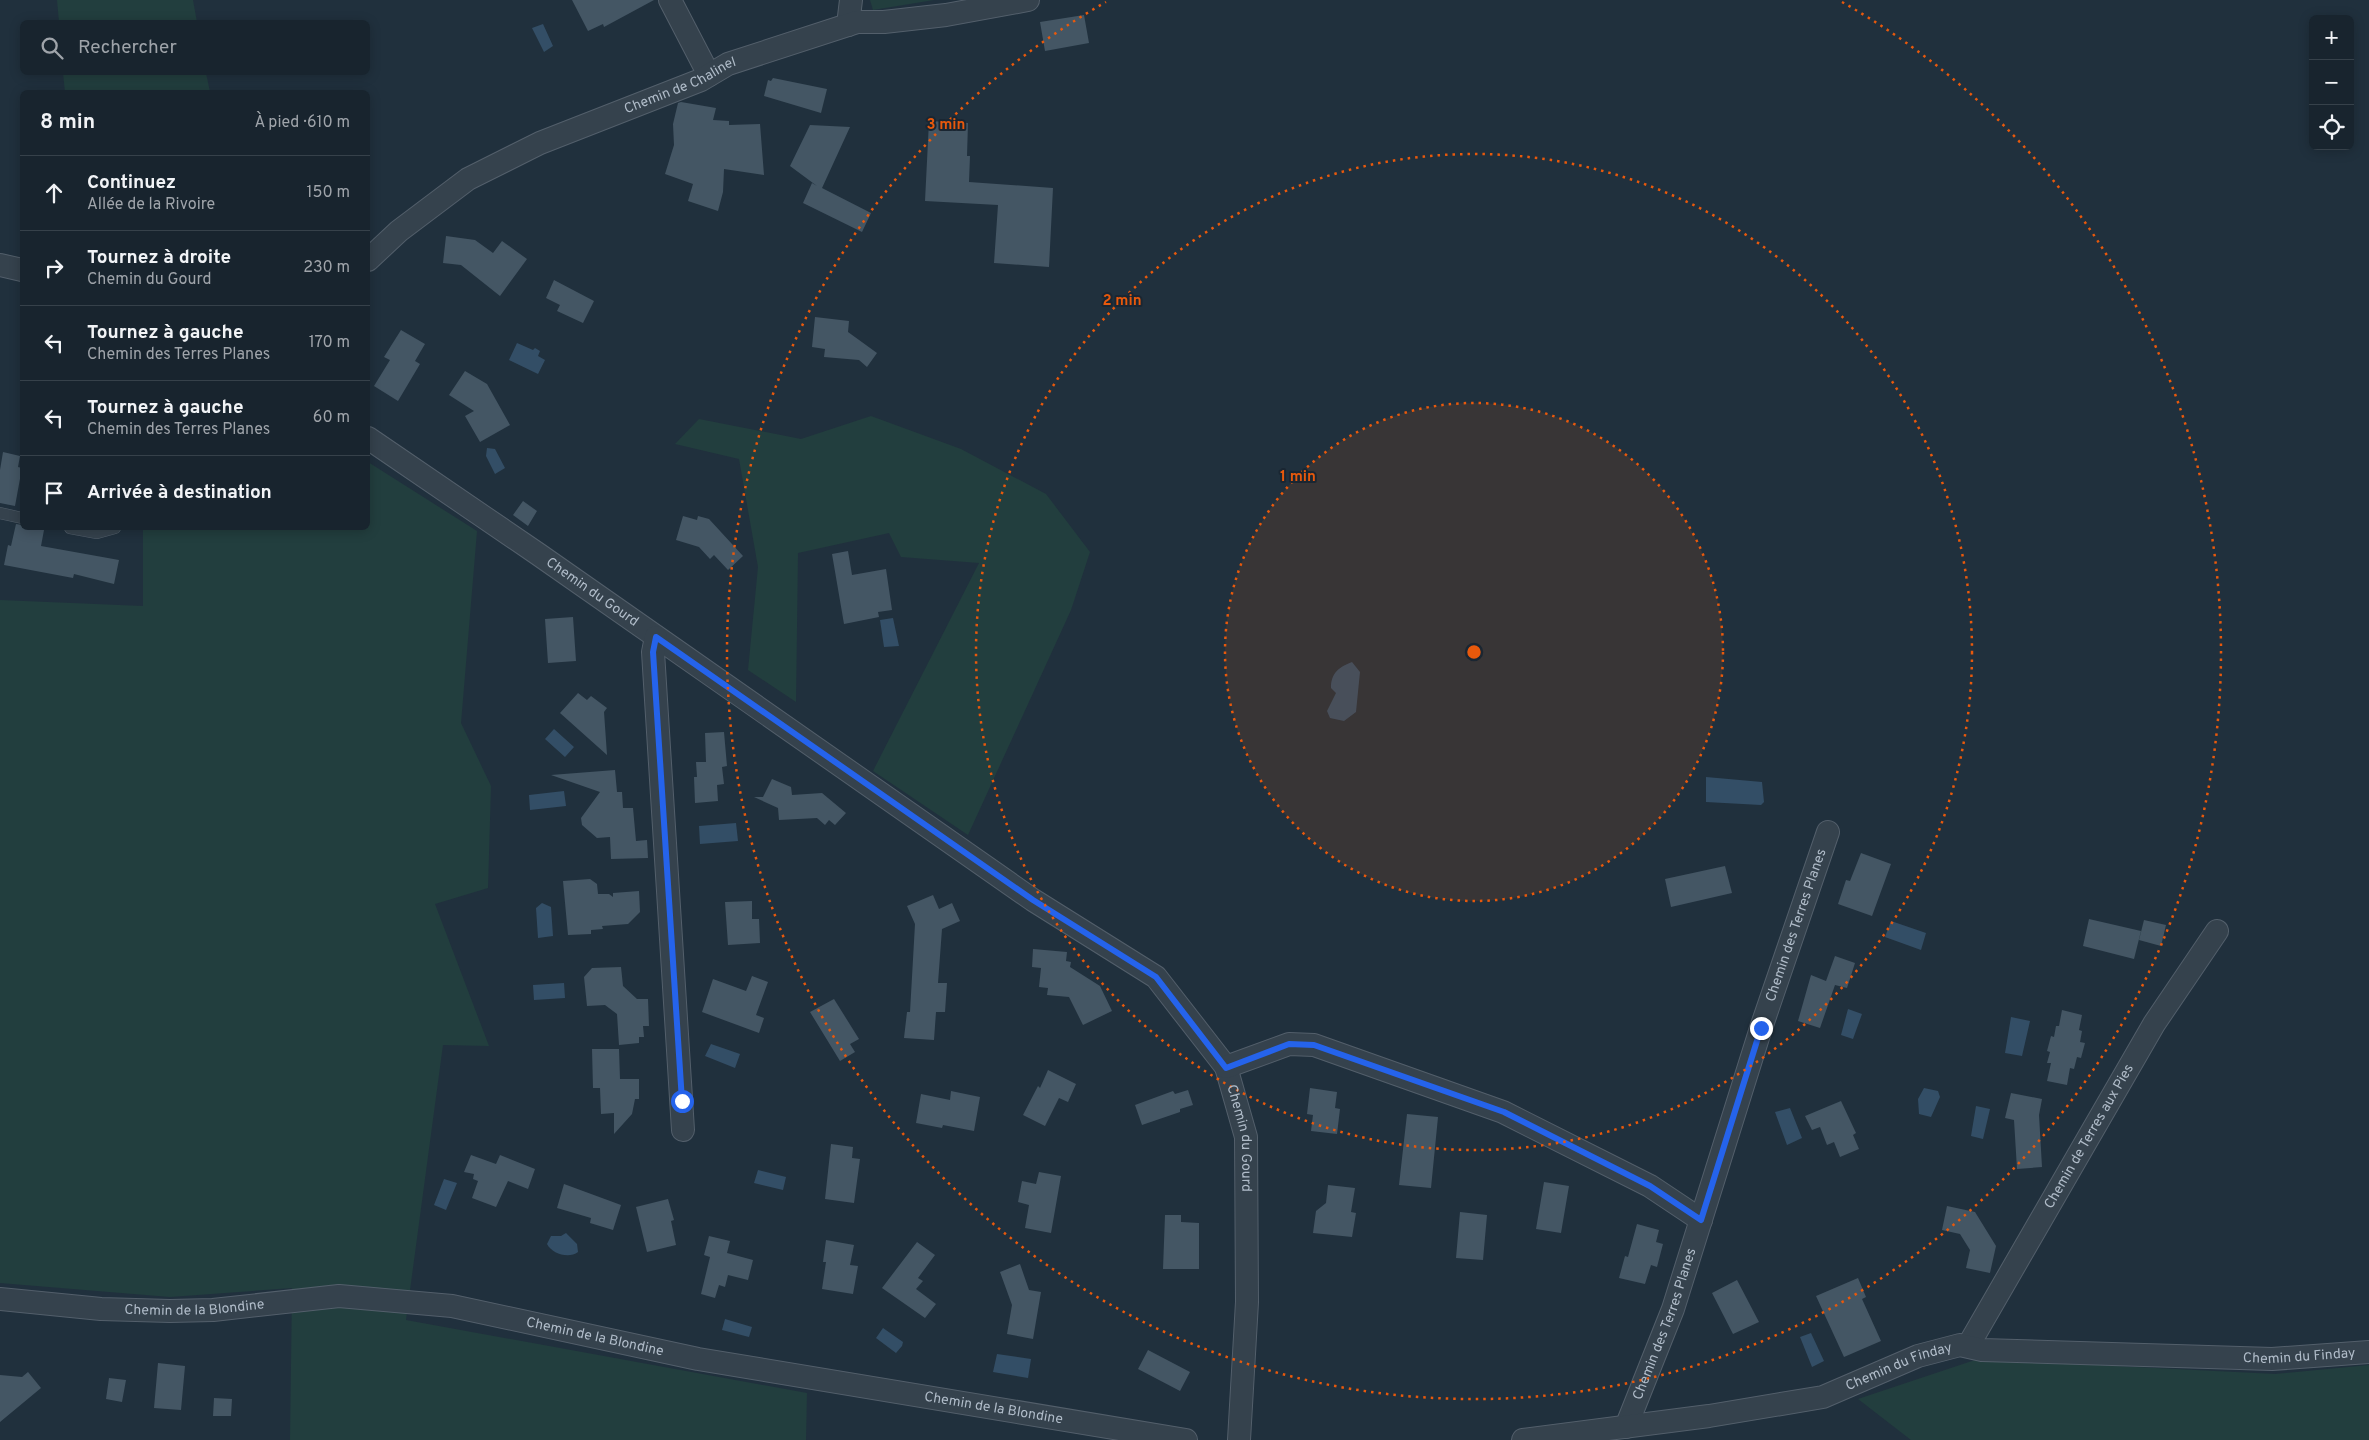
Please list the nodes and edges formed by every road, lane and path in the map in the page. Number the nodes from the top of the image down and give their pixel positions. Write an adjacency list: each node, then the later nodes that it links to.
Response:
1 (670, 0): 5 (street)
2 (851, 0): 4 (street)
3 (1028, 0): 4 (street, Chemin de Chalinel)
4 (848, 25): 5 (street, Chemin de Chalinel)
5 (709, 76): 6 (street, Chemin de Chalinel)
6 (370, 258)
7 (0, 265): 8 (street)
8 (20, 270)
9 (370, 439): 14 (street, Chemin du Gourd)
10 (0, 513): 11 (lane)
11 (20, 518)
12 (81, 530): 13 (lane)
13 (108, 530)
14 (656, 637): 17 (street, Chemin du Gourd); 18 (street)
15 (1828, 832): 19 (street, Chemin des Terres Planes)
16 (2217, 931): 21 (street, Chemin de Terres aux Pies)
17 (1226, 1068): 19 (street); 25 (street, Chemin du Gourd)
18 (683, 1130)
19 (1701, 1220): 23 (street, Chemin des Terres Planes)
20 (0, 1299): 24 (street, Chemin de la Blondine)
21 (1968, 1346): 22 (street, Chemin du Finday); 23 (street, Chemin du Finday)
22 (2369, 1352)
23 (1626, 1428): 26 (street, Chemin du Finday)
24 (1186, 1440)
25 (1239, 1440)
26 (1523, 1440)

